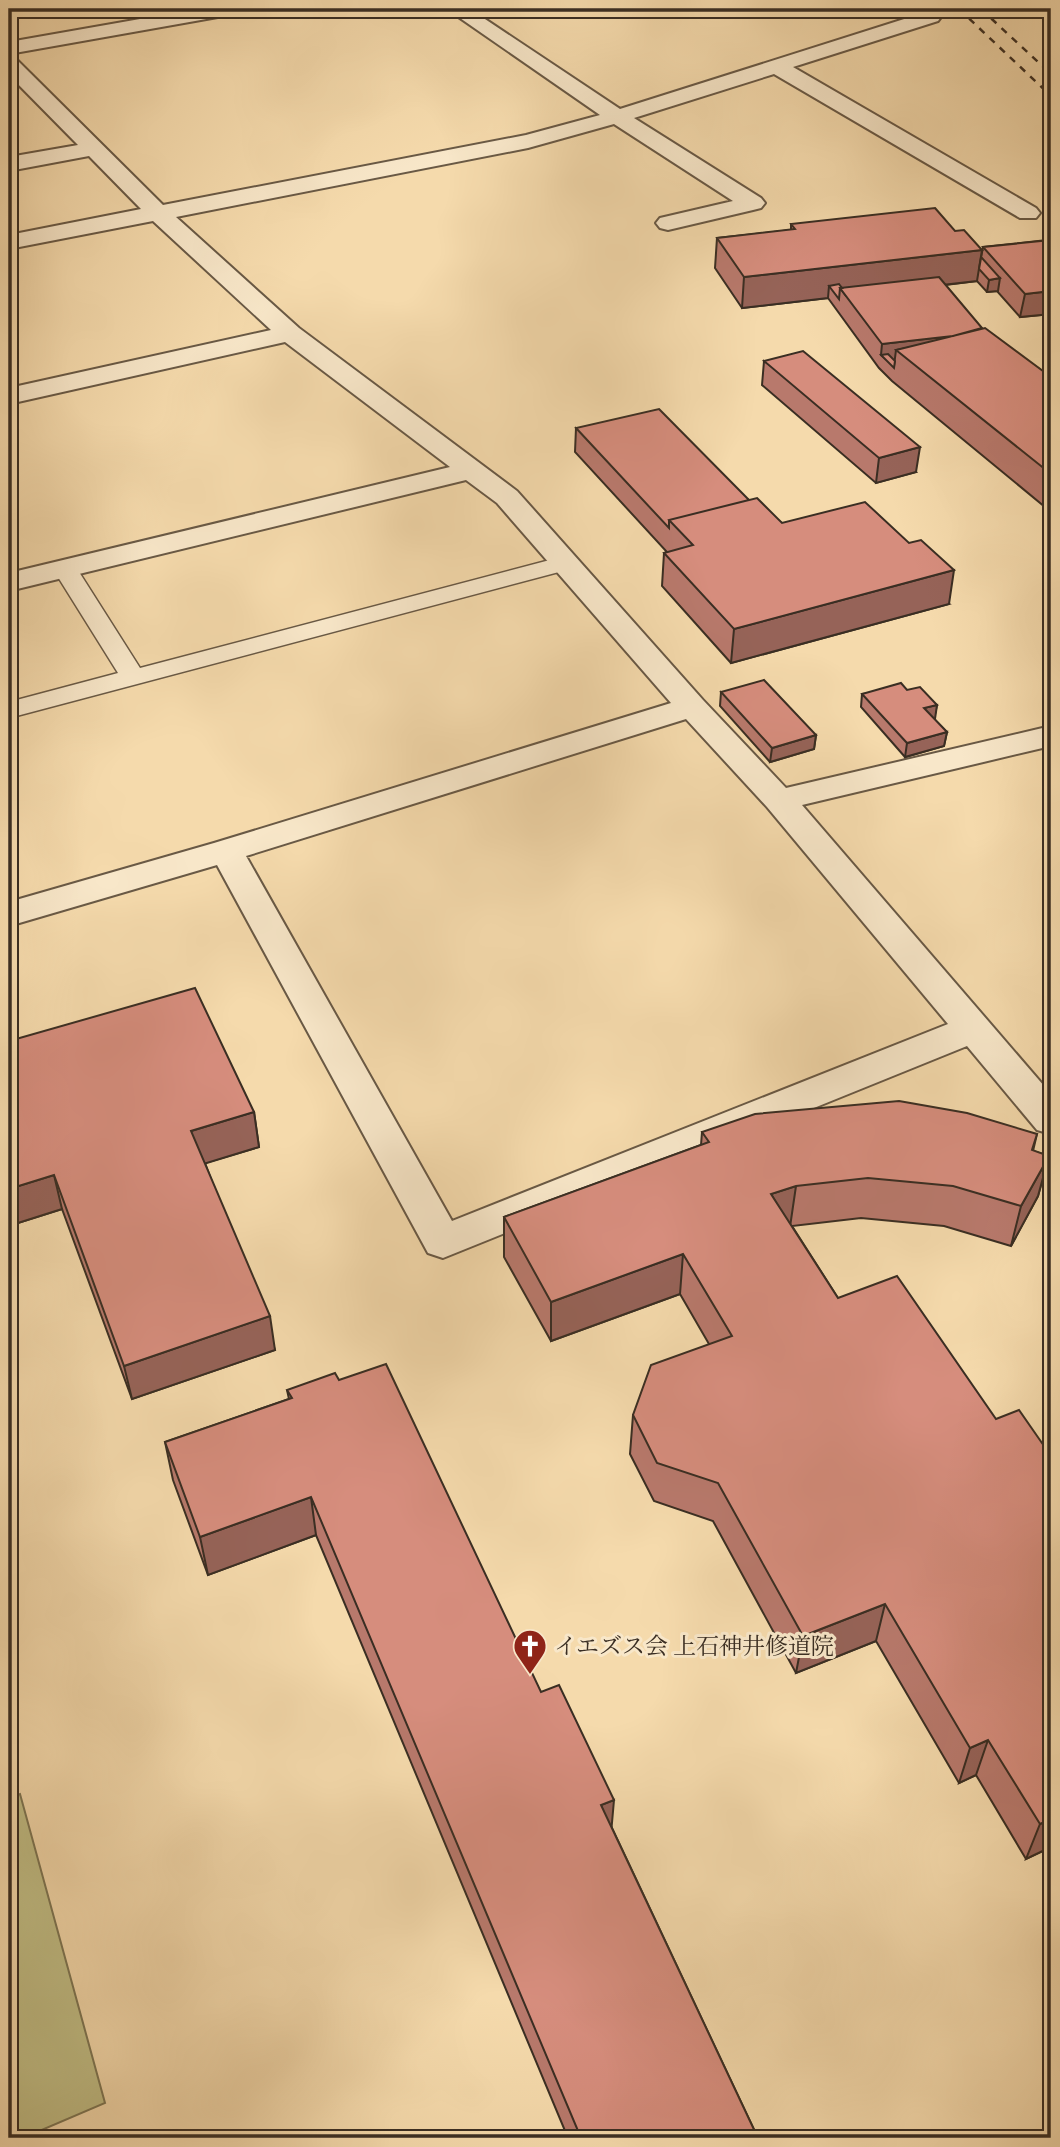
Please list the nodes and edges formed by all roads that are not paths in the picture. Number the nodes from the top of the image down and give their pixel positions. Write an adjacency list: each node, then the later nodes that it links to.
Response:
1 (229, 9): 4 (street)
2 (457, 9): 7 (street)
3 (929, 9): 5 (street)
4 (9, 48)
5 (776, 66): 7 (street); 11 (street)
6 (14, 75): 8 (street)
7 (617, 117): 10 (street); 12 (street)
8 (95, 148): 9 (street); 10 (street)
9 (9, 164)
10 (158, 213): 13 (street); 14 (street)
11 (1028, 213)
12 (668, 223)
13 (9, 242)
14 (290, 333): 15 (street); 16 (street)
15 (9, 396)
16 (468, 471): 17 (street); 18 (street)
17 (565, 563): 20 (lane); 21 (street)
18 (65, 569): 19 (street); 20 (lane)
19 (9, 582)
20 (133, 677): 22 (lane)
21 (692, 707): 24 (street); 25 (street)
22 (9, 710)
23 (1051, 736): 24 (street)
24 (779, 800): 27 (street)
25 (226, 851): 26 (street); 27 (street)
26 (9, 914)
27 (974, 1028): 28 (street)
28 (1051, 1120)

